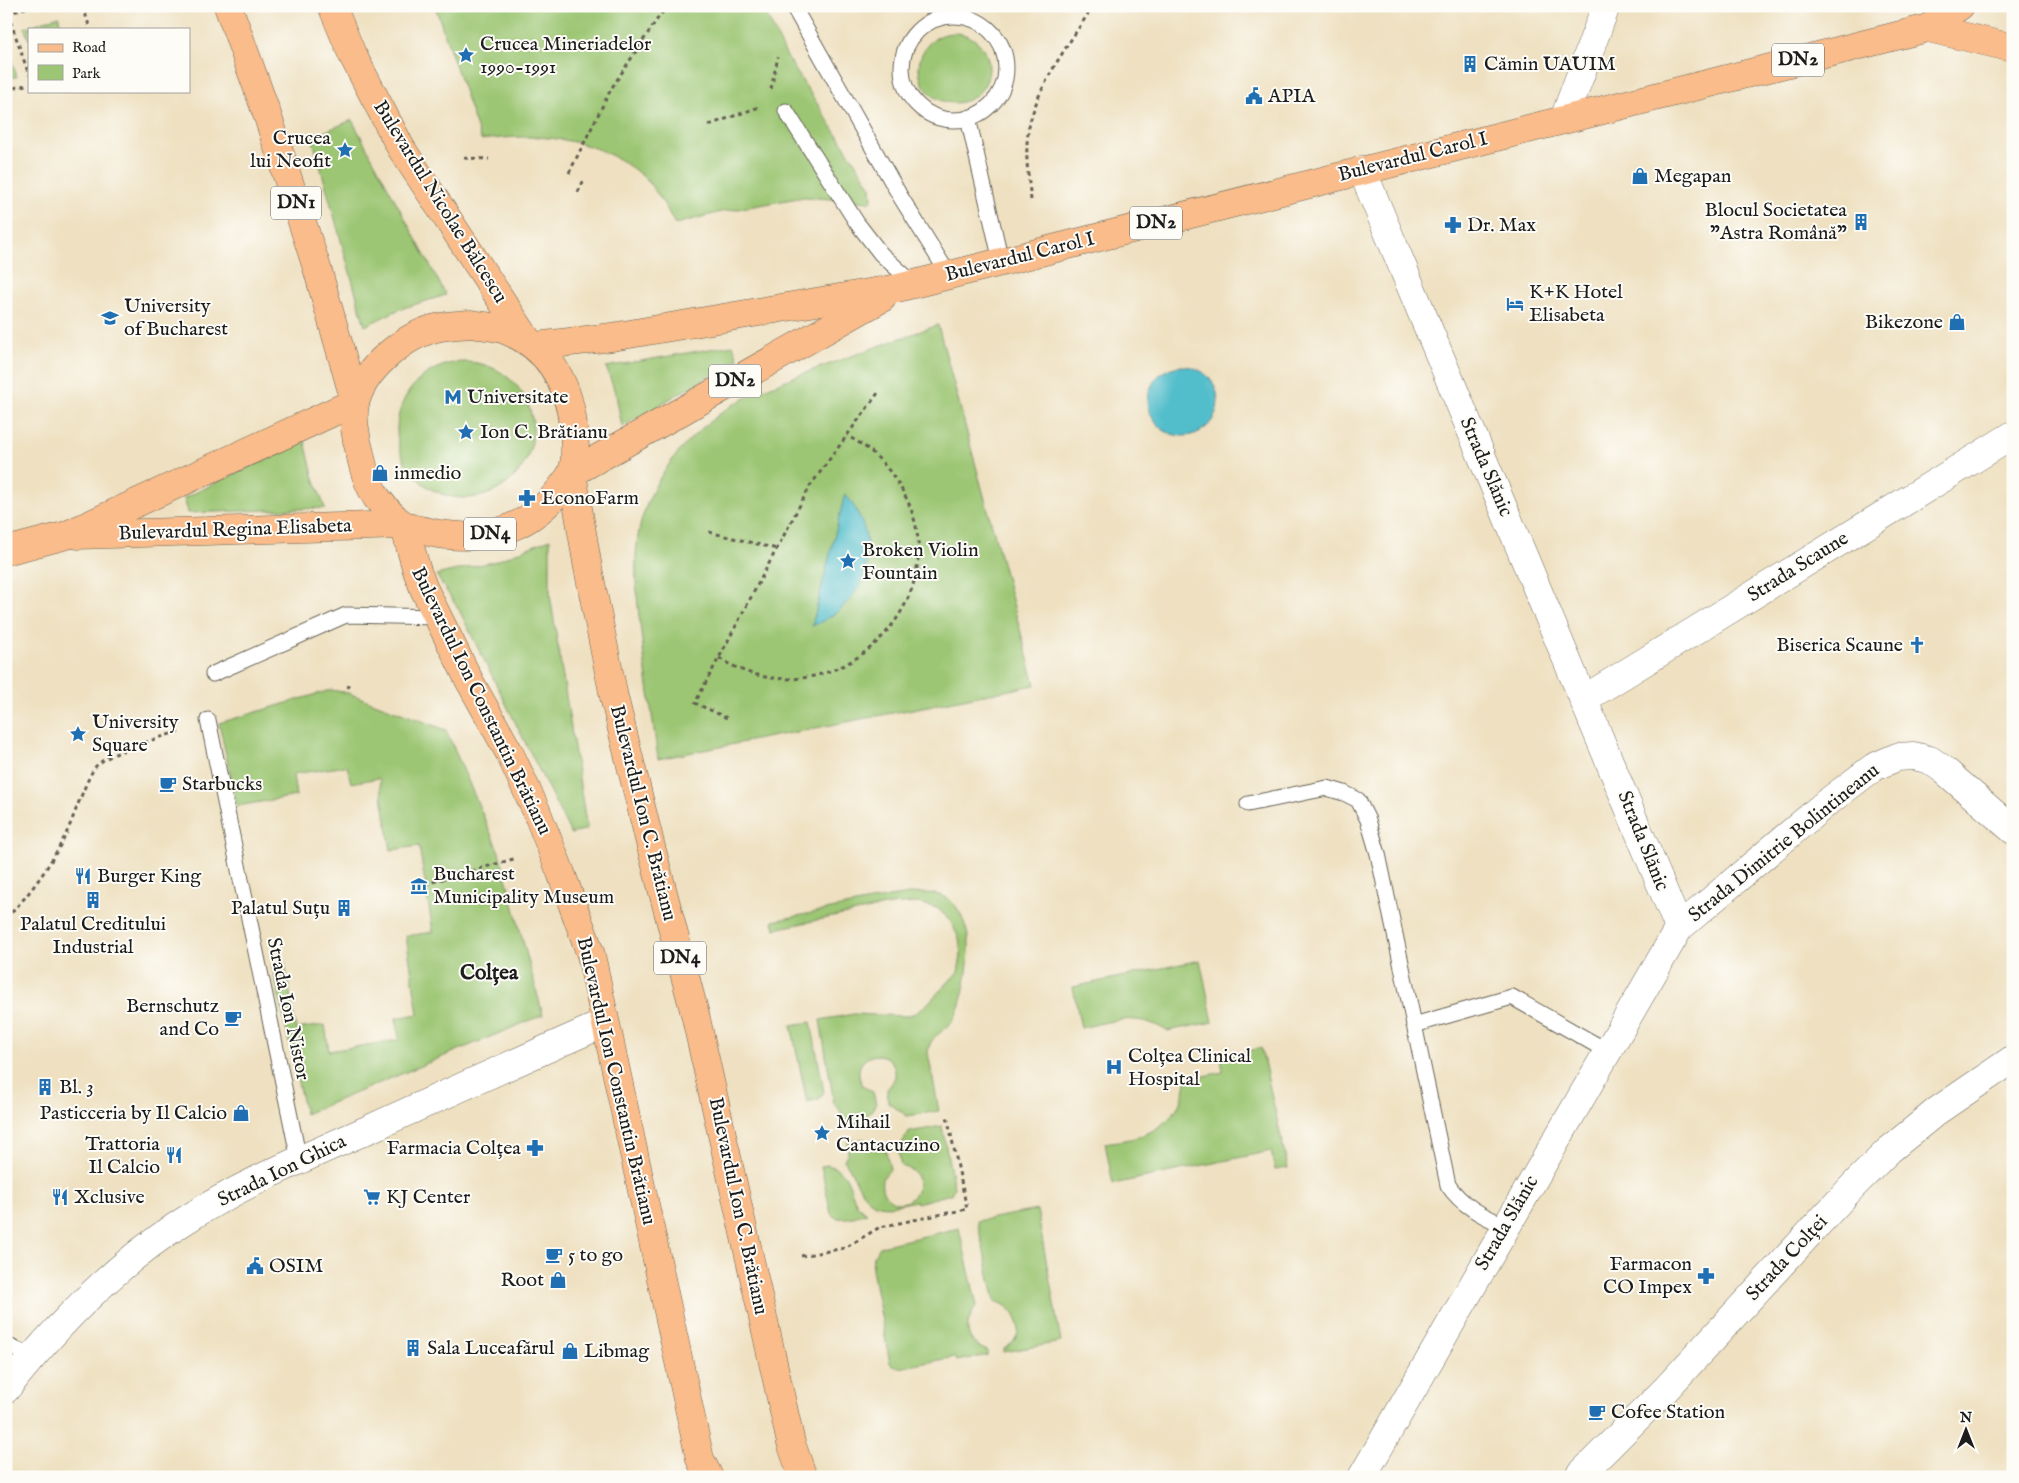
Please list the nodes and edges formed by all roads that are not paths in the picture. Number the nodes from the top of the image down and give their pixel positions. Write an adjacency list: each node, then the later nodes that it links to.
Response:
1 (228, 6): 18 (main road, DN1)
2 (332, 6): 9 (main road, Bulevardul Nicolae Bălcescu)
3 (347, 6): 9 (lane)
4 (793, 6): 15 (lane)
5 (1606, 6): 12 (street)
6 (1960, 6): 7 (main road, DN2)
7 (1928, 28): 8 (main road, DN2); 12 (main road, Bulevardul Carol I / DN2)
8 (2013, 48)
9 (352, 54): 17 (main road, Bulevardul Nicolae Bălcescu)
10 (786, 111): 16 (lane)
11 (968, 118): 11 (lane); 14 (lane)
12 (1564, 119): 13 (main road, Bulevardul Carol I / DN2)
13 (1362, 170): 14 (main road, Bulevardul Carol I / DN2); 26 (street, Strada Slănic)
14 (1001, 261): 15 (main road, Bulevardul Carol I / DN2)
15 (950, 275): 16 (main road, Bulevardul Carol I / DN2)
16 (906, 286): 17 (main road, Bulevardul Carol I / DN2); 20 (main road, Bulevardul Carol I / DN2)
17 (532, 344): 18 (main road, DN4); 20 (main road, DN4)
18 (355, 402): 21 (main road); 22 (main road, Bulevardul Regina Elisabeta)
19 (2013, 434): 26 (street, Strada Scaune)
20 (572, 473): 21 (main road, DN4); 40 (main road, Bulevardul Ion C. Brătianu / DN4)
21 (404, 525): 22 (main road, Bulevardul Regina Elisabeta); 24 (main road, Bulevardul Ion Constantin Brătianu)
22 (67, 536): 23 (main road, Bulevardul Regina Elisabeta)
23 (6, 551)
24 (437, 616): 25 (lane); 31 (main road, Bulevardul Ion Constantin Brătianu)
25 (213, 674)
26 (1584, 699): 30 (street, Strada Slănic)
27 (208, 720): 35 (lane, Strada Ion Nistor)
28 (1248, 804): 32 (lane)
29 (2013, 830): 30 (street, Strada Dimitrie Bolintineanu)
30 (1679, 928): 33 (street, Strada Slănic)
31 (605, 1023): 35 (street, Strada Ion Ghica); 41 (main road, Bulevardul Ion Constantin Brătianu)
32 (1414, 1025): 33 (lane); 36 (lane)
33 (1606, 1051): 36 (street, Strada Slănic)
34 (2013, 1059): 45 (street, Strada Colței)
35 (299, 1160): 38 (street, Strada Ion Ghica)
36 (1505, 1226): 44 (street, Strada Slănic)
37 (6, 1346): 38 (lane)
38 (35, 1353): 39 (street, Strada Ion Ghica)
39 (6, 1388)
40 (791, 1443): 42 (main road, DN4); 43 (main road, DN4)
41 (703, 1471)
42 (790, 1477)
43 (803, 1477)
44 (1362, 1477)
45 (1578, 1477)

